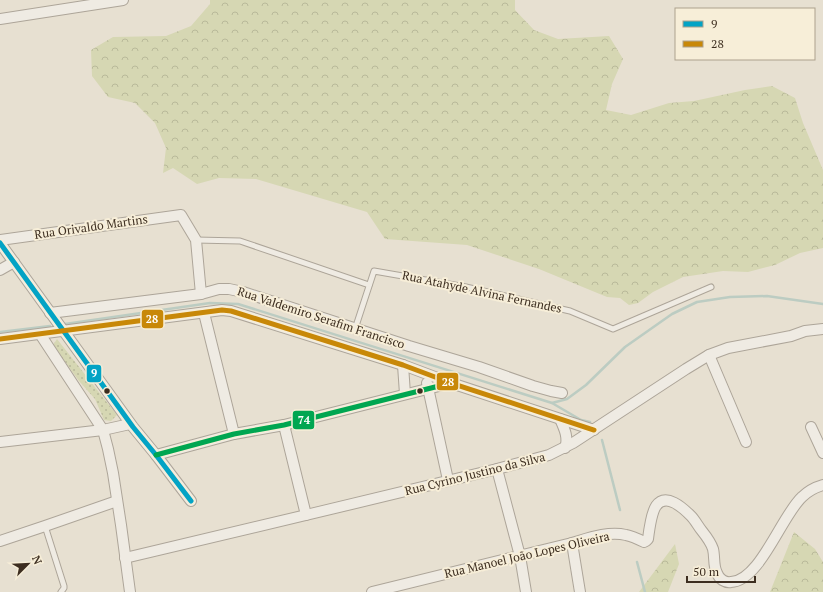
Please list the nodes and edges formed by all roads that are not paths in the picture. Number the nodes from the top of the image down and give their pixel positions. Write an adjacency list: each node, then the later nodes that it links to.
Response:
1 (123, 0): 2 (street)
2 (0, 19)
3 (0, 240): 4 (street, Rua Orivaldo Martins)
4 (196, 240): 8 (lane); 10 (street)
5 (0, 243): 6 (street)
6 (14, 262): 7 (street); 11 (street)
7 (0, 270)
8 (369, 285): 9 (lane, Rua Atahyde Alvina Fernandes); 13 (lane, Rua Atahyde Alvina Fernandes)
9 (711, 287)
10 (201, 294): 11 (street, Rua Valdemiro Serafim Francisco); 13 (street, Rua Valdemiro Serafim Francisco)
11 (50, 313): 15 (street)
12 (204, 313): 15 (street); 19 (street); 31 (street)
13 (355, 329): 23 (street, Rua Valdemiro Serafim Francisco)
14 (823, 329): 18 (street, Rua Cyrino Justino da Silva)
15 (63, 330): 16 (street); 26 (street)
16 (40, 334): 17 (street); 29 (street)
17 (0, 339)
18 (709, 355): 30 (street, Rua Cyrino Justino da Silva); 33 (street)
19 (403, 366): 20 (street); 24 (street)
20 (425, 374): 21 (street); 22 (street)
21 (451, 383): 22 (street); 25 (street)
22 (428, 389): 24 (street); 38 (street)
23 (562, 393)
24 (404, 394): 27 (street)
25 (560, 419): 30 (street); 34 (street)
26 (130, 424): 29 (street); 36 (street)
27 (284, 425): 31 (street); 42 (street)
28 (811, 427): 35 (street)
29 (103, 430): 32 (street); 40 (street)
30 (594, 430): 34 (street, Rua Cyrino Justino da Silva)
31 (234, 434): 36 (street)
32 (0, 442)
33 (746, 442)
34 (565, 448): 37 (street, Rua Cyrino Justino da Silva)
35 (823, 453)
36 (156, 455): 41 (street)
37 (497, 469): 38 (street, Rua Cyrino Justino da Silva); 46 (street)
38 (448, 480): 42 (street, Rua Cyrino Justino da Silva)
39 (823, 485): 45 (street, Rua Manoel João Lopes Oliveira)
40 (117, 501): 43 (street); 47 (street)
41 (191, 501)
42 (306, 516): 47 (street, Rua Cyrino Justino da Silva)
43 (45, 526): 44 (street); 48 (lane)
44 (0, 540)
45 (572, 543): 46 (street, Rua Manoel João Lopes Oliveira); 52 (street)
46 (520, 556): 50 (street, Rua Manoel João Lopes Oliveira); 51 (street)
47 (126, 558): 49 (street)
48 (61, 592)
49 (130, 592)
50 (372, 592)
51 (526, 592)
52 (580, 592)

